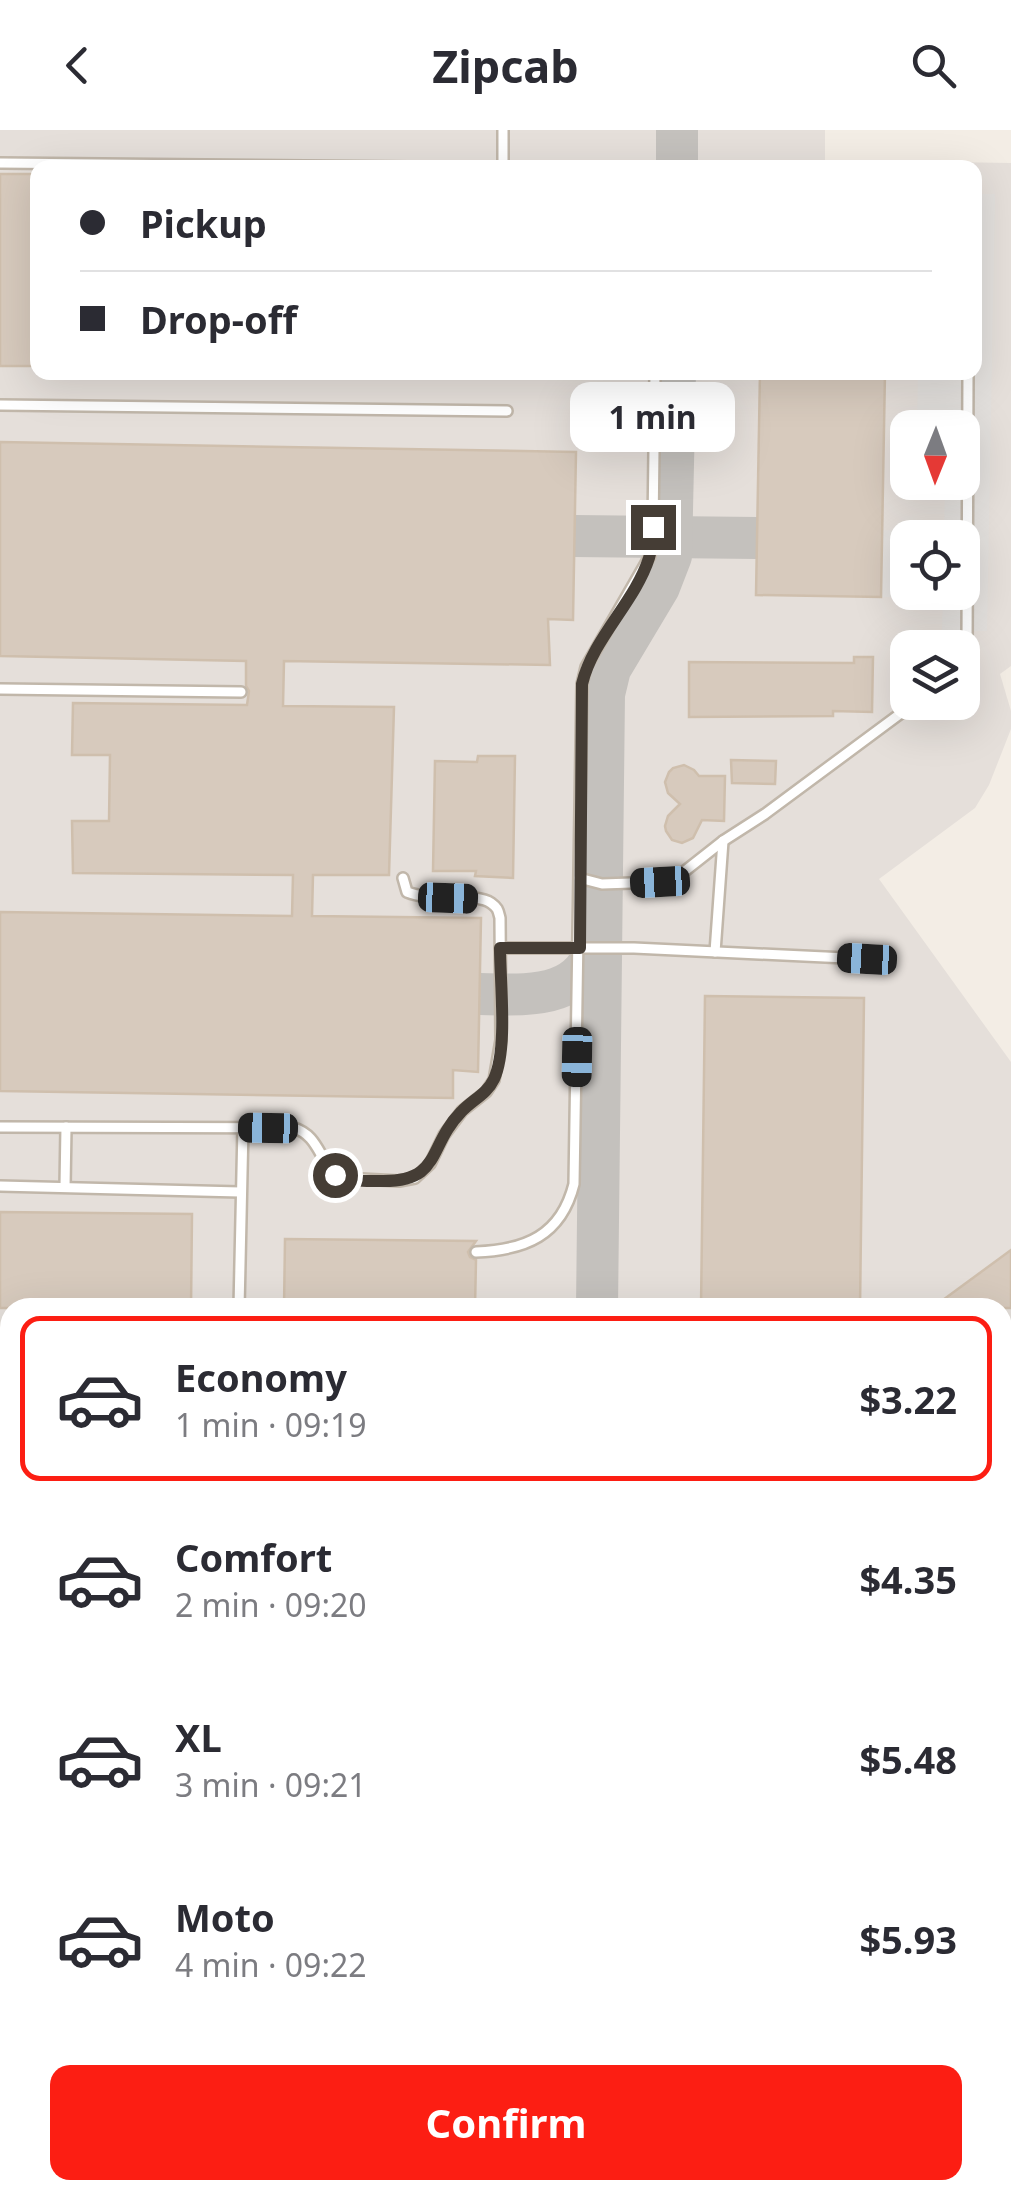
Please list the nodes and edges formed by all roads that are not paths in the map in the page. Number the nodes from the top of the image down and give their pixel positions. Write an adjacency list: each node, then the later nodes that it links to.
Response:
1 (504, 130): 2 (lane)
2 (503, 160)
3 (0, 163): 4 (lane)
4 (30, 163)
5 (654, 380): 15 (lane)
6 (968, 380): 9 (lane)
7 (0, 405): 8 (lane)
8 (507, 411)
9 (967, 630)
10 (0, 690): 11 (lane)
11 (240, 692)
12 (892, 720): 13 (lane)
13 (723, 841): 15 (lane); 18 (lane)
14 (403, 878): 16 (lane)
15 (579, 878): 17 (lane)
16 (500, 948): 17 (lane); 22 (lane)
17 (580, 948): 18 (lane); 26 (lane)
18 (715, 952): 19 (lane)
19 (867, 959)
20 (0, 1126): 21 (lane)
21 (66, 1127): 22 (lane); 24 (lane)
22 (243, 1128): 25 (lane)
23 (0, 1186): 24 (lane)
24 (65, 1187): 25 (lane)
25 (240, 1192): 27 (lane)
26 (476, 1252)
27 (239, 1298)

